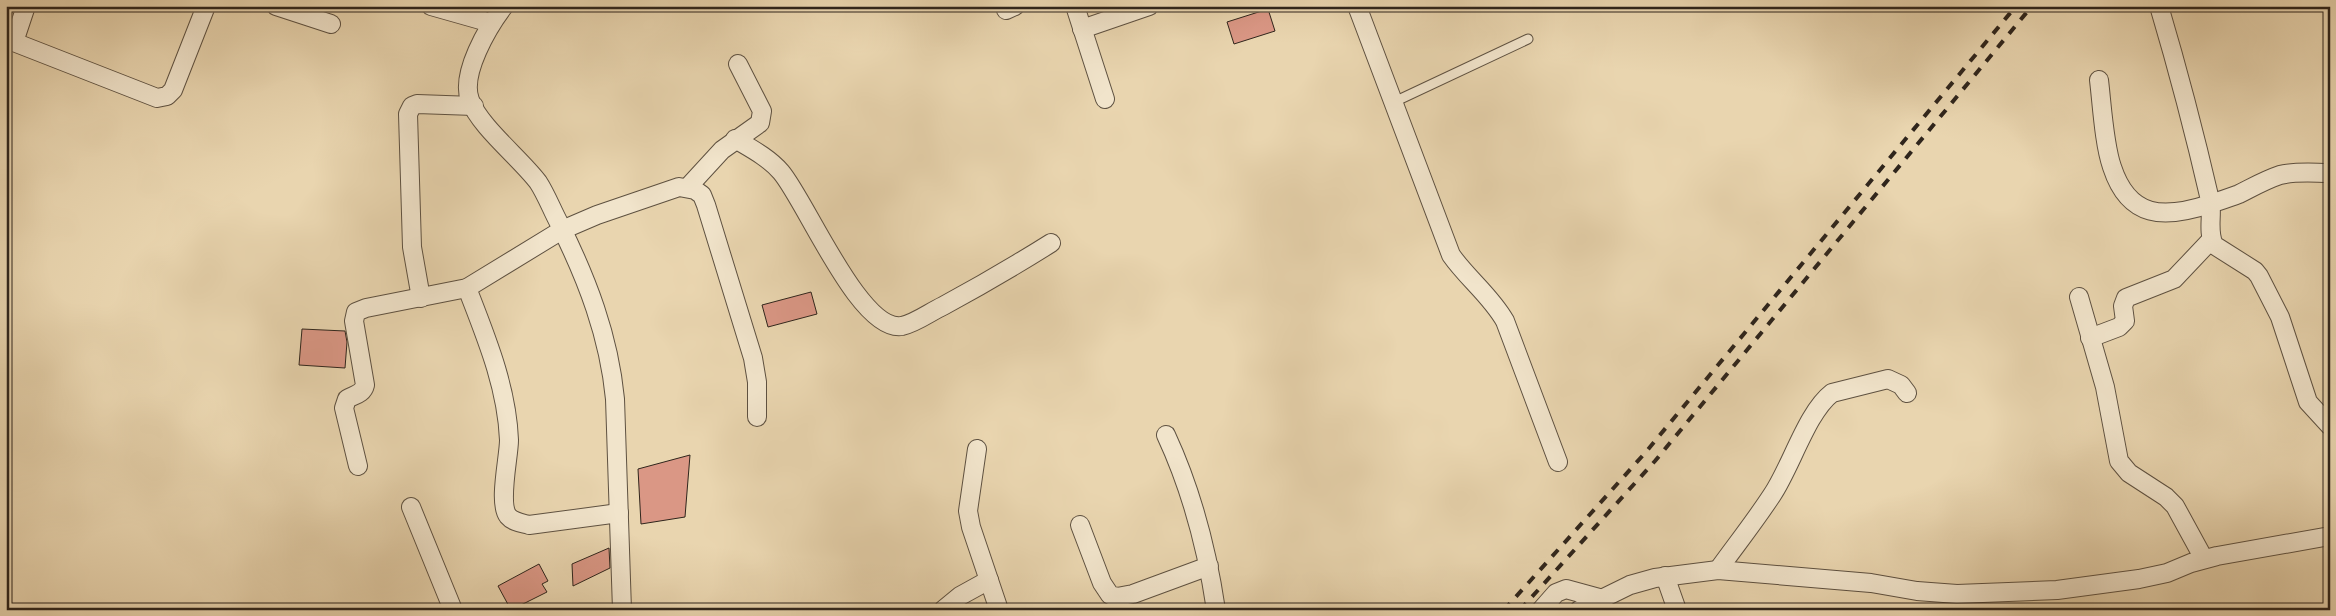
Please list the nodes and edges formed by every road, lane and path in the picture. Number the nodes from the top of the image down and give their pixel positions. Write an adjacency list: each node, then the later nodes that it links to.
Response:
1 (26, 6): 14 (street)
2 (206, 6): 14 (street)
3 (276, 6): 11 (street)
4 (430, 6): 10 (street)
5 (504, 6): 10 (street)
6 (1075, 6): 12 (street)
7 (1149, 6): 12 (street)
8 (1357, 6): 18 (street)
9 (2159, 6): 23 (street)
10 (491, 23): 19 (street)
11 (331, 24)
12 (1082, 29): 17 (street)
13 (1528, 39): 18 (lane)
14 (10, 40)
15 (738, 64): 20 (street)
16 (2099, 80): 23 (street)
17 (1105, 99)
18 (1394, 102): 36 (street)
19 (474, 106): 24 (street); 29 (street)
20 (735, 139): 22 (street); 26 (street)
21 (2330, 173): 23 (street)
22 (688, 187): 24 (street); 32 (street)
23 (2211, 204): 25 (street)
24 (562, 230): 27 (street); 39 (street)
25 (2211, 240): 30 (street); 33 (street)
26 (1051, 243)
27 (467, 288): 29 (street); 39 (street)
28 (2079, 296): 30 (street)
29 (421, 298): 37 (street)
30 (2090, 338): 42 (street)
31 (1907, 393): 44 (street)
32 (757, 417)
33 (2330, 426)
34 (1166, 435): 43 (street)
35 (977, 449): 46 (street)
36 (1558, 462)
37 (358, 466)
38 (411, 507): 48 (street)
39 (619, 513): 49 (street)
40 (1080, 525): 43 (street)
41 (2330, 536): 42 (street)
42 (2204, 559): 44 (street)
43 (1208, 566): 52 (street)
44 (1718, 570): 45 (street)
45 (1665, 576): 47 (street); 55 (street)
46 (989, 580): 50 (street); 51 (street)
47 (1599, 598): 53 (street); 54 (street)
48 (453, 610)
49 (622, 610)
50 (943, 610)
51 (999, 610)
52 (1216, 610)
53 (1541, 610)
54 (1579, 610)
55 (1677, 610)

